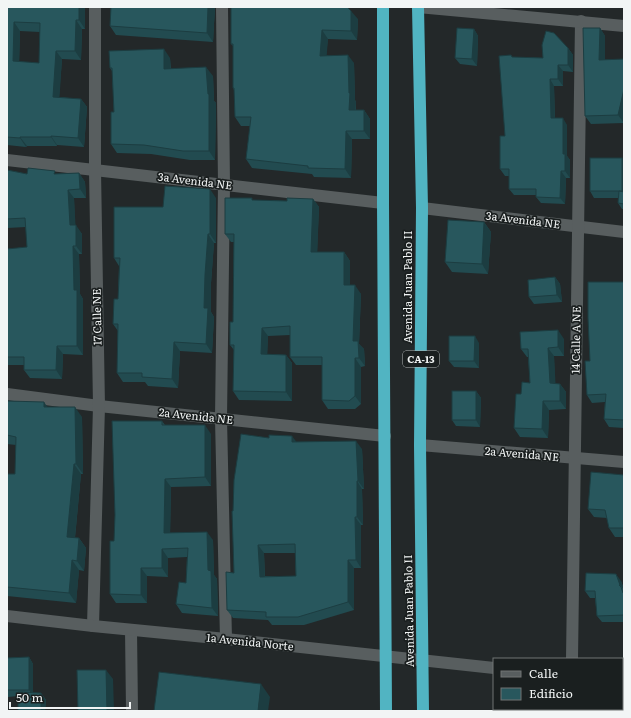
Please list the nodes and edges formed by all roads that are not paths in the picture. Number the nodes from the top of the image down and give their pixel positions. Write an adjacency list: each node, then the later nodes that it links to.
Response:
1 (95, 7): 8 (street, 17 Calle NE)
2 (222, 7): 9 (street)
3 (383, 7): 10 (highway, Avenida Juan Pablo II)
4 (418, 7): 5 (street); 11 (highway, Avenida Juan Pablo II / CA-13)
5 (581, 22): 6 (street); 12 (street, 14 Calle A NE)
6 (624, 26)
7 (7, 160): 8 (street, 3a Avenida NE)
8 (95, 170): 9 (street, 3a Avenida NE); 15 (street, 17 Calle NE)
9 (224, 185): 10 (street, 3a Avenida NE); 16 (street)
10 (383, 203): 17 (highway, Avenida Juan Pablo II)
11 (422, 208): 12 (street, 3a Avenida NE); 18 (highway, Avenida Juan Pablo II / CA-13)
12 (578, 226): 13 (street, 3a Avenida NE); 19 (street, 14 Calle A NE)
13 (624, 232)
14 (7, 394): 15 (street, 2a Avenida NE)
15 (98, 406): 16 (street, 2a Avenida NE); 22 (street, 17 Calle NE)
16 (221, 419): 17 (street, 2a Avenida NE); 24 (street)
17 (385, 436): 25 (highway, Avenida Juan Pablo II)
18 (420, 445): 19 (street, 2a Avenida NE); 27 (highway, Avenida Juan Pablo II / CA-13)
19 (575, 458): 20 (street, 2a Avenida NE); 26 (street, 14 Calle A NE)
20 (624, 462)
21 (7, 616): 22 (street, 1a Avenida Norte)
22 (93, 626): 23 (street, 1a Avenida Norte)
23 (131, 630): 24 (street, 1a Avenida Norte); 29 (street)
24 (226, 639): 25 (street, 1a Avenida Norte)
25 (386, 657): 27 (street, 1a Avenida Norte); 30 (highway, Avenida Juan Pablo II)
26 (572, 658)
27 (422, 661): 28 (street, 1a Avenida Norte); 31 (highway, Avenida Juan Pablo II / CA-13)
28 (493, 668)
29 (132, 711)
30 (386, 711)
31 (423, 711)

